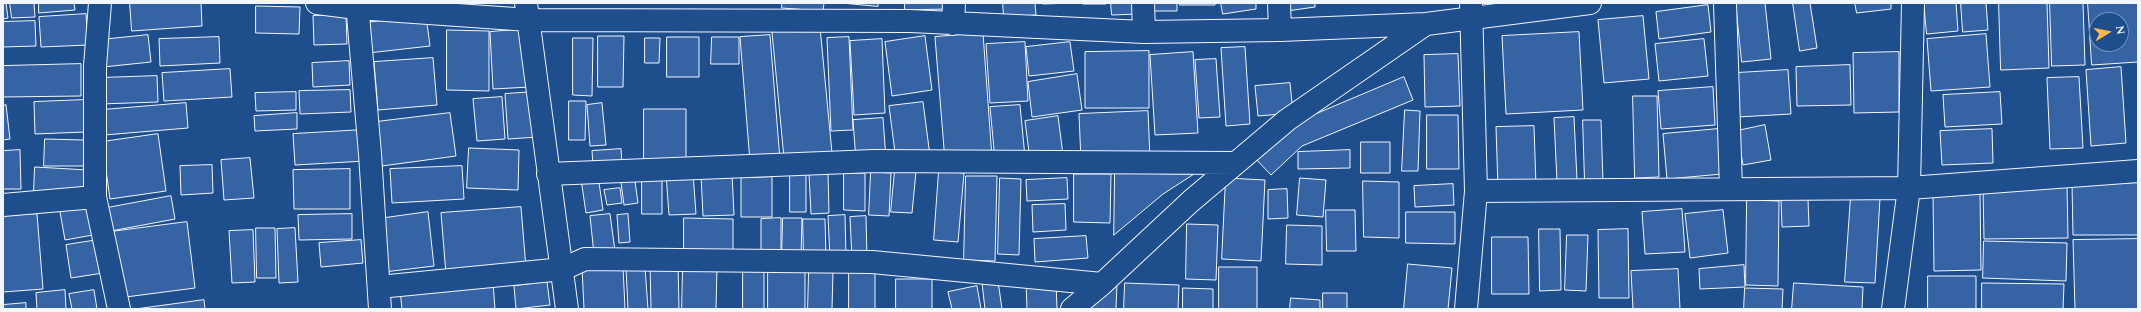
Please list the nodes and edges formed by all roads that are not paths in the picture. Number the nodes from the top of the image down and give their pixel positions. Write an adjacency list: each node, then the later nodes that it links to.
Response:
1 (100, 3): 22 (street)
2 (317, 3): 9 (street)
3 (1143, 3): 15 (street)
4 (1279, 3): 14 (street)
5 (1590, 3): 8 (street)
6 (1725, 3): 20 (street)
7 (1913, 3): 19 (street)
8 (1557, 5): 10 (street)
9 (357, 6): 11 (street); 26 (street)
10 (1472, 11): 13 (street); 21 (street)
11 (527, 12): 12 (street); 18 (street)
12 (954, 13): 15 (street)
13 (1426, 24): 14 (street); 16 (street)
14 (1280, 30): 15 (street)
15 (1144, 32)
16 (1236, 163): 18 (street); 25 (street)
17 (2138, 171): 19 (street)
18 (548, 174): 24 (street)
19 (1909, 188): 20 (street); 32 (street)
20 (1731, 189): 21 (street)
21 (1476, 191): 31 (street)
22 (95, 197): 23 (street); 27 (street)
23 (3, 205)
24 (563, 269): 25 (street); 26 (street); 29 (street)
25 (1102, 284): 30 (street)
26 (379, 287): 28 (street)
27 (119, 309)
28 (380, 309)
29 (567, 309)
30 (1072, 309)
31 (1466, 309)
32 (1893, 309)

